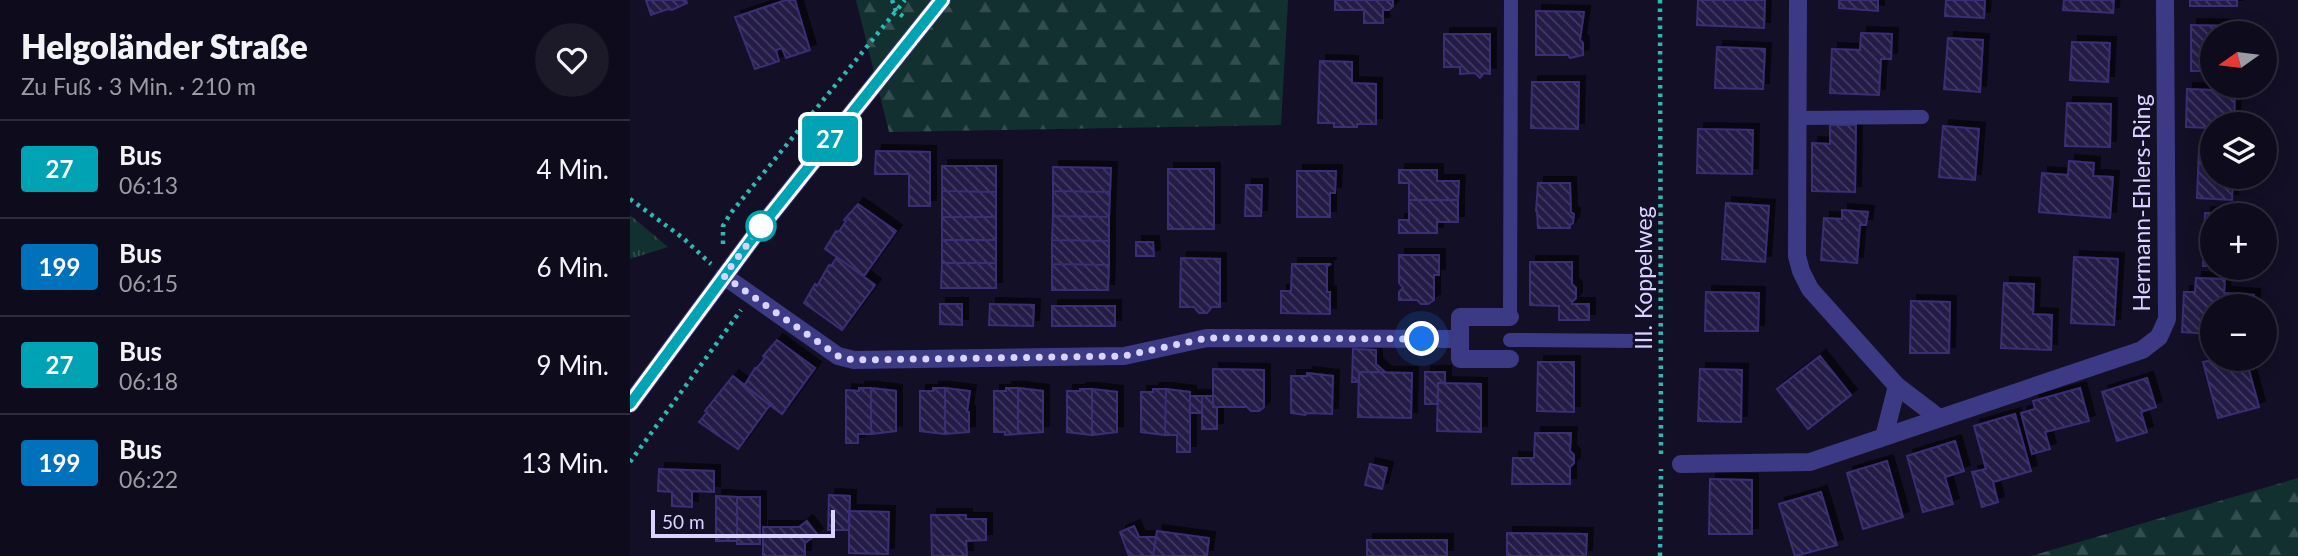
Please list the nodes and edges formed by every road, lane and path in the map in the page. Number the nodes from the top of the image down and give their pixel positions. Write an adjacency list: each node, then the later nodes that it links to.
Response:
1 (905, 0): 10 (path)
2 (942, 0): 11 (street)
3 (1511, 0): 13 (lane)
4 (1660, 0): 24 (path, III. Koppelweg)
5 (1798, 0): 8 (street)
6 (2165, 0): 20 (street, Hermann-Ehlers-Ring)
7 (1922, 117): 8 (lane)
8 (1797, 118): 18 (street)
9 (630, 199): 11 (path)
10 (723, 226)
11 (724, 276): 12 (street); 19 (street)
12 (751, 295): 14 (street); 22 (path)
13 (1510, 317): 14 (street)
14 (1460, 339): 17 (street)
15 (1510, 340): 16 (lane)
16 (1639, 341)
17 (1510, 359)
18 (1897, 386): 20 (street); 21 (street)
19 (630, 404)
20 (1939, 418): 21 (street, Hermann-Ehlers-Ring)
21 (1884, 437): 23 (street, Hermann-Ehlers-Ring)
22 (630, 462)
23 (1681, 464)
24 (1660, 556)

